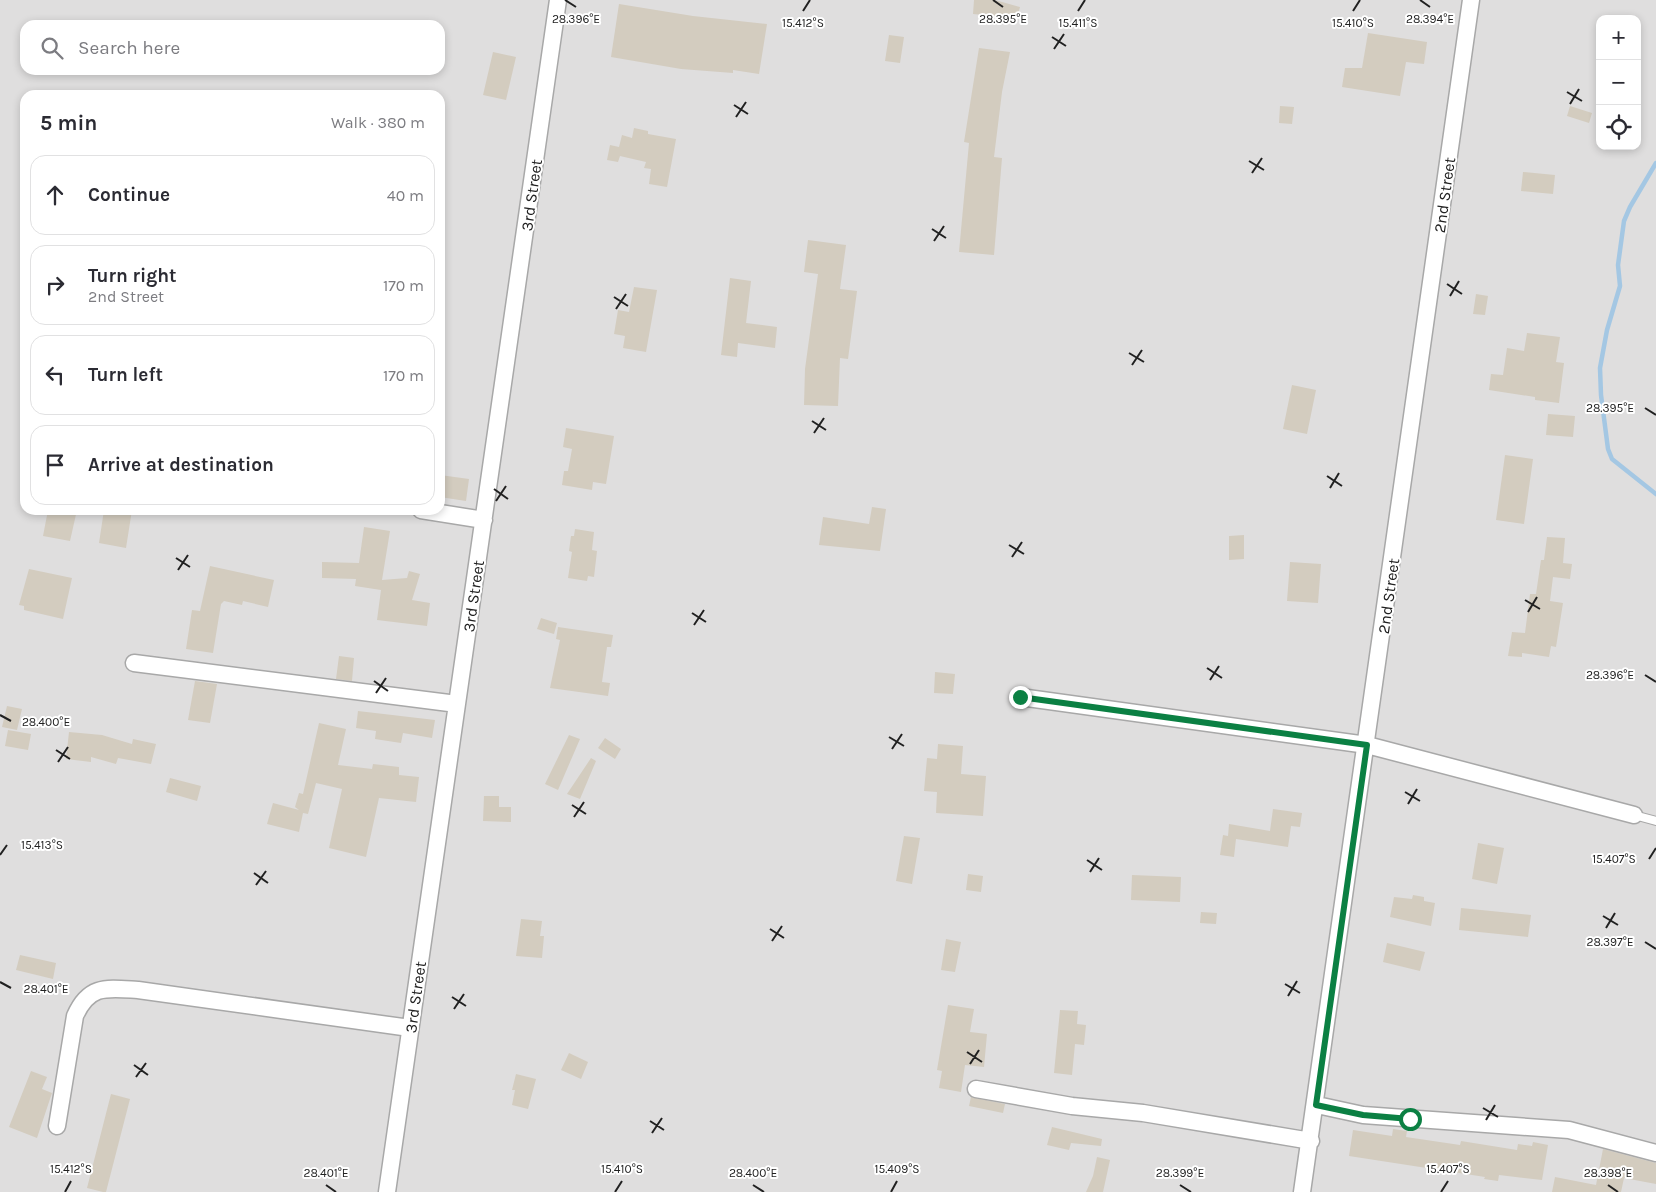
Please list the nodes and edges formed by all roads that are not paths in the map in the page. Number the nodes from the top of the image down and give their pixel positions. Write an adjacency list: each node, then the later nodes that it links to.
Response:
1 (558, 0): 4 (street, 3rd Street)
2 (1471, 0): 8 (street, 2nd Street)
3 (445, 514): 4 (street)
4 (484, 520): 7 (street, 3rd Street)
5 (134, 663): 7 (street)
6 (1020, 697): 8 (street)
7 (457, 704): 11 (street, 3rd Street)
8 (1367, 745): 9 (street); 13 (street, 2nd Street)
9 (1634, 815): 10 (lane)
10 (1656, 821)
11 (410, 1028): 14 (street); 17 (street, 3rd Street)
12 (976, 1089): 15 (street)
13 (1316, 1105): 15 (street, 2nd Street); 16 (street)
14 (56, 1126)
15 (1311, 1141): 18 (street, 2nd Street)
16 (1656, 1153)
17 (386, 1192)
18 (1302, 1192)

